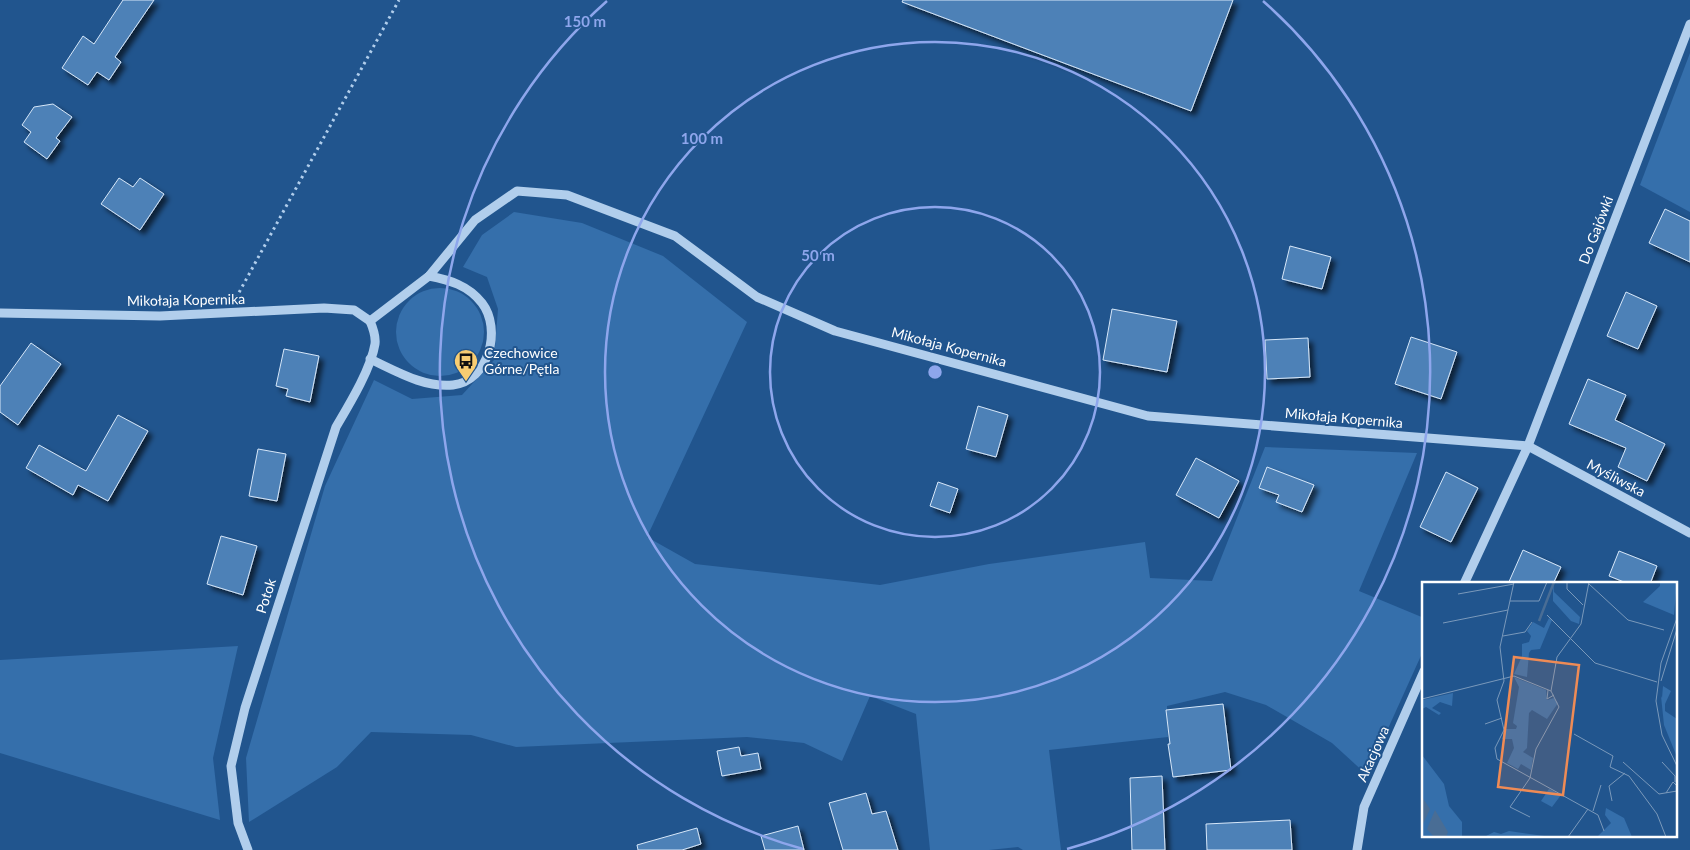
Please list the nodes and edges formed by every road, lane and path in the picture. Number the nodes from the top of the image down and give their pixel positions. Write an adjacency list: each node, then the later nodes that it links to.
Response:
1 (399, 0): 5 (path)
2 (1690, 24): 8 (street, Do Gajówki)
3 (429, 276): 6 (street); 7 (street); 8 (street, Mikołaja Kopernika)
4 (0, 313): 5 (street, Mikołaja Kopernika)
5 (227, 314): 6 (street, Mikołaja Kopernika)
6 (370, 321): 7 (street)
7 (370, 358): 12 (street, Potok)
8 (1528, 446): 9 (street, Myśliwska); 10 (street)
9 (1690, 533)
10 (1465, 582)
11 (1422, 676): 13 (street, Akacjowa)
12 (248, 850)
13 (1357, 850)

